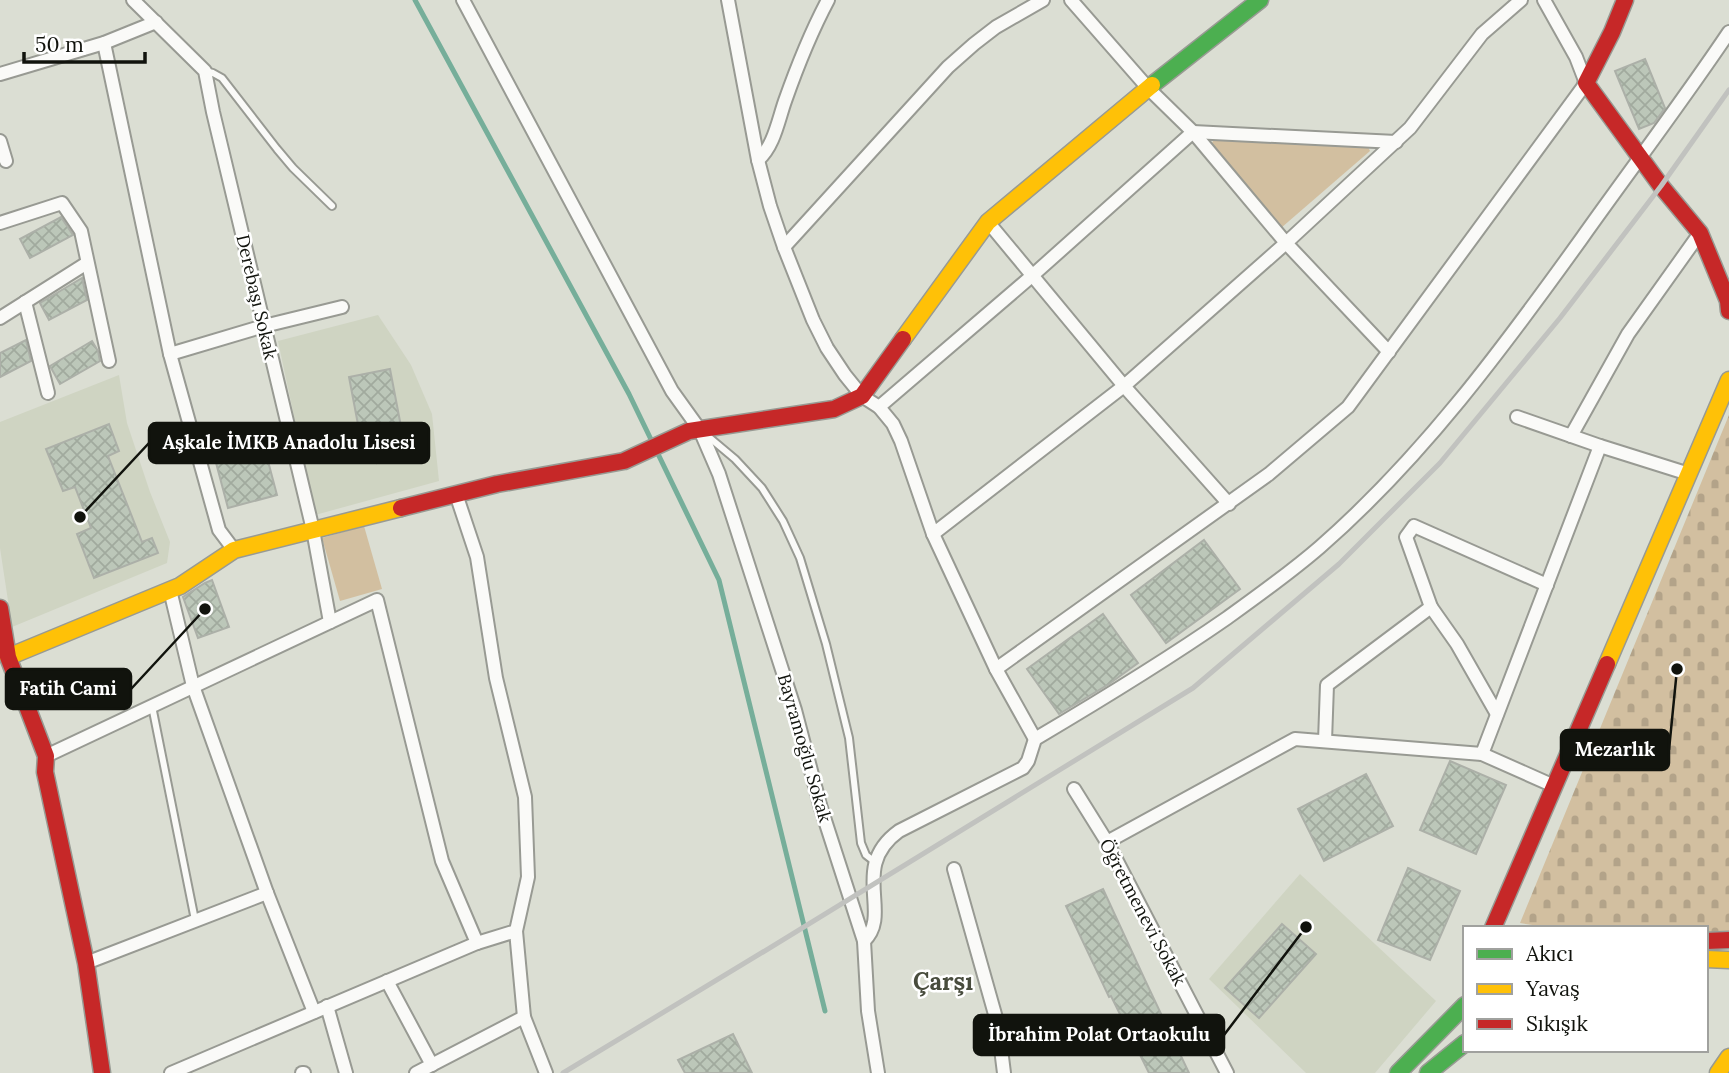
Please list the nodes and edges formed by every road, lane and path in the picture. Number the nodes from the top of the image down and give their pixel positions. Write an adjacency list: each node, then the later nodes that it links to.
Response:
1 (133, 0): 11 (street)
2 (463, 0): 46 (street, Bayramoğlu Sokak)
3 (728, 0): 23 (street)
4 (828, 0): 23 (street)
5 (1042, 0): 29 (street)
6 (1071, 0): 17 (street)
7 (1260, 0): 17 (main road)
8 (1521, 0): 20 (street)
9 (1544, 0): 16 (street)
10 (1625, 0): 16 (main road)
11 (156, 22): 13 (street); 14 (street)
12 (1729, 32): 21 (street)
13 (104, 43): 15 (street); 38 (street)
14 (205, 71): 24 (lane); 36 (street, Derebaşı Sokak)
15 (0, 74)
16 (1586, 83): 21 (main road); 37 (street)
17 (1148, 88): 18 (street); 25 (main road)
18 (1194, 132): 20 (street); 28 (street); 31 (street)
19 (0, 141): 22 (street)
20 (1395, 142): 28 (street)
21 (1640, 157): 27 (main road); 65 (street)
22 (6, 160)
23 (758, 160): 29 (street)
24 (332, 206)
25 (988, 222): 31 (street); 43 (main road)
26 (0, 223): 30 (street)
27 (1700, 233): 34 (main road); 47 (street)
28 (1286, 243): 37 (street); 41 (street)
29 (784, 247): 43 (street)
30 (87, 263): 32 (street); 39 (street)
31 (1033, 275): 41 (street); 44 (street)
32 (25, 302): 35 (street); 42 (street)
33 (342, 307): 36 (street)
34 (1729, 311)
35 (0, 318)
36 (264, 326): 38 (street); 52 (street, Derebaşı Sokak)
37 (1389, 352): 51 (street)
38 (170, 354): 54 (street)
39 (109, 361)
40 (1729, 380): 49 (main road)
41 (1124, 386): 51 (street); 53 (street)
42 (48, 393)
43 (862, 396): 44 (street); 46 (main road)
44 (879, 407): 53 (street)
45 (1517, 417): 47 (street)
46 (694, 430): 50 (main road); 72 (lane); 79 (street, Bayramoğlu Sokak)
47 (1571, 436): 48 (street)
48 (1600, 446): 49 (street); 55 (street)
49 (1689, 474): 69 (main road)
50 (456, 494): 52 (main road); 77 (street)
51 (1229, 504): 61 (street)
52 (313, 530): 54 (main road); 59 (street, Derebaşı Sokak)
53 (933, 534): 61 (street)
54 (234, 550): 56 (main road)
55 (1547, 585): 57 (street); 64 (street)
56 (170, 590): 60 (main road); 62 (street)
57 (1431, 607): 64 (street); 66 (street)
58 (0, 608): 60 (main road)
59 (330, 622): 62 (street); 81 (street)
60 (8, 657): 68 (main road)
61 (996, 669): 65 (street)
62 (193, 687): 63 (street); 74 (street)
63 (152, 706): 68 (street); 75 (lane)
64 (1497, 714): 67 (street)
65 (1035, 739): 72 (street)
66 (1325, 741): 67 (street); 71 (street)
67 (1482, 754): 69 (street)
68 (46, 756): 84 (main road)
69 (1554, 786): 76 (main road)
70 (1074, 789): 71 (street, Öğretmenevi Sokak)
71 (1107, 842): 100 (street, Öğretmenevi Sokak)
72 (875, 862): 79 (street)
73 (954, 869): 99 (street)
74 (267, 893): 75 (street); 88 (street)
75 (195, 921): 84 (street)
76 (1494, 926)
77 (516, 931): 81 (street); 89 (street)
78 (1729, 940): 80 (main road)
79 (864, 941): 98 (street, Bayramoğlu Sokak)
80 (1708, 941)
81 (477, 943): 85 (street)
82 (1708, 959): 83 (main road)
83 (1729, 960)
84 (86, 964): 93 (main road)
85 (387, 981): 86 (street); 92 (street)
86 (327, 1006): 88 (street); 95 (street)
87 (1463, 1007): 101 (main road)
88 (314, 1012): 94 (street)
89 (524, 1017): 92 (street); 97 (street)
90 (1463, 1045): 102 (main road)
91 (1729, 1057): 103 (main road)
92 (432, 1065): 96 (street)
93 (102, 1073)
94 (171, 1073)
95 (346, 1073)
96 (416, 1073)
97 (546, 1073)
98 (878, 1073)
99 (1004, 1073)
100 (1227, 1073)
101 (1398, 1073)
102 (1428, 1073)
103 (1718, 1073)

